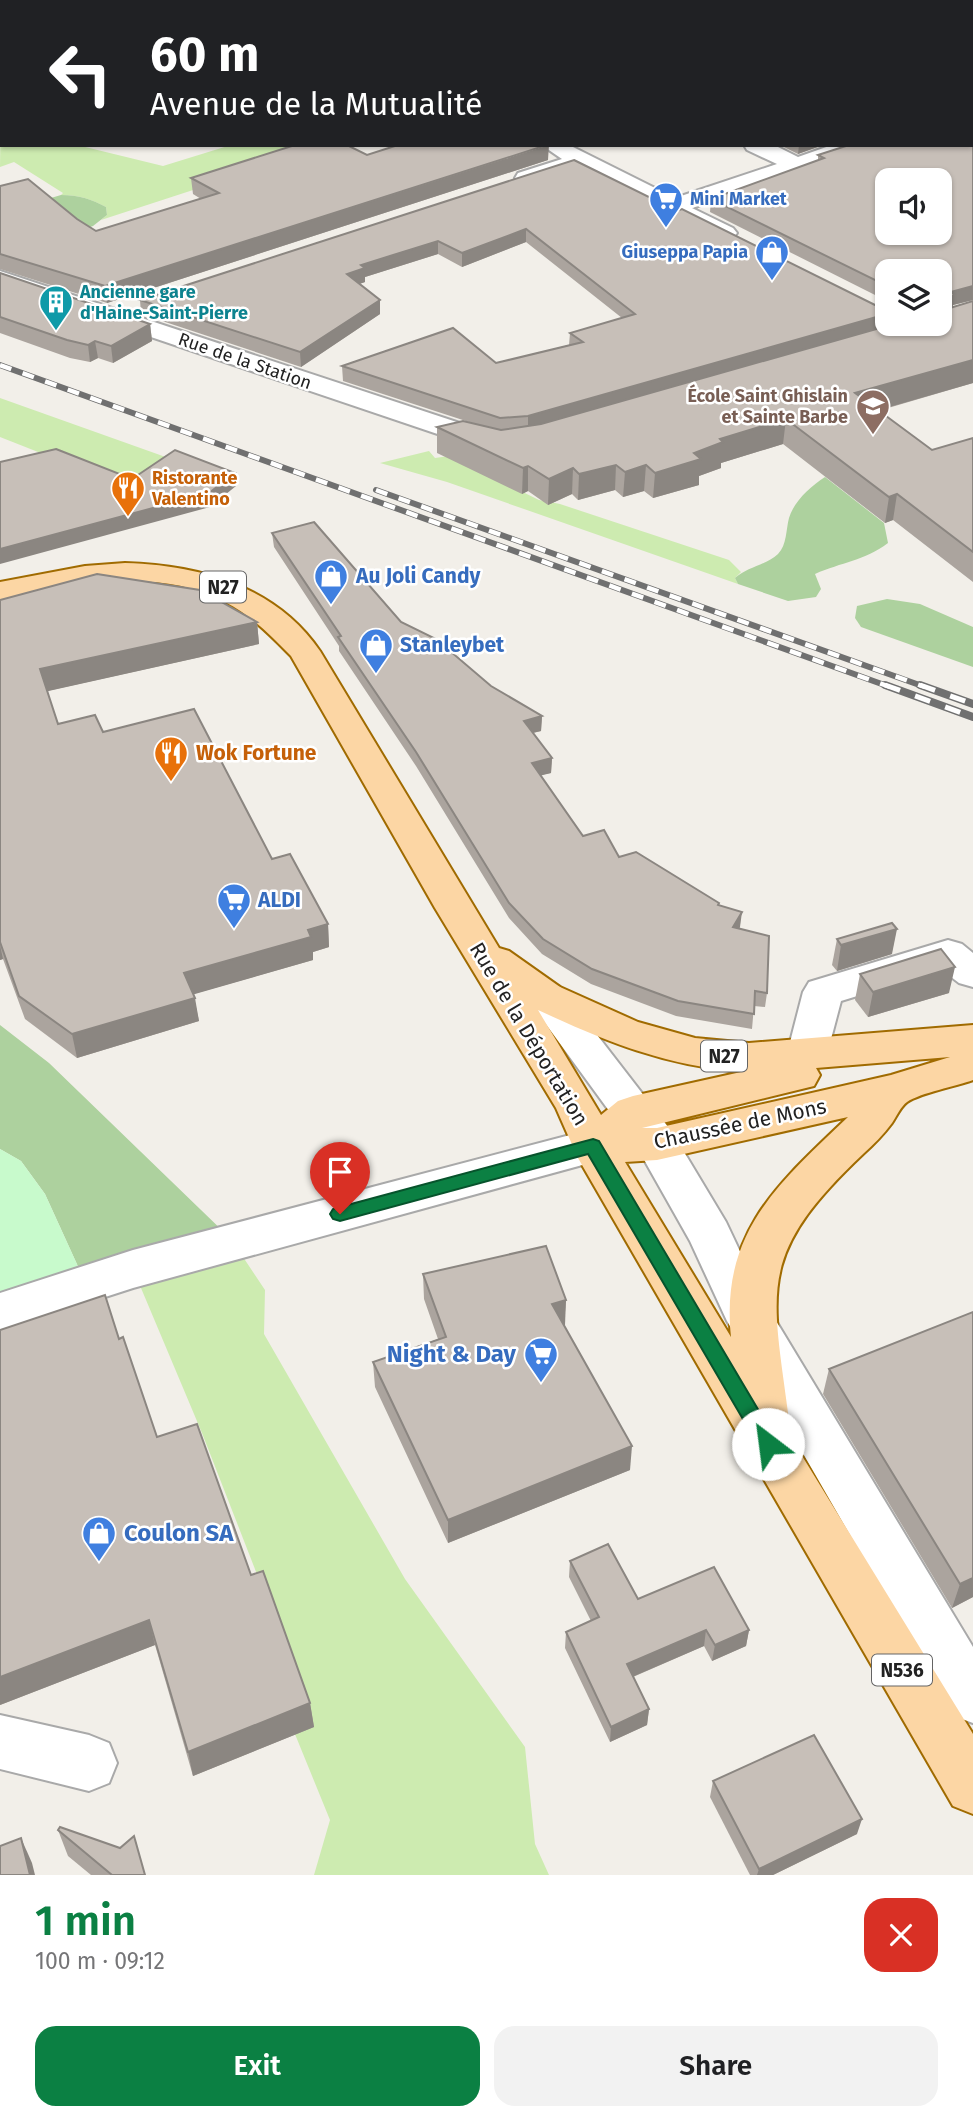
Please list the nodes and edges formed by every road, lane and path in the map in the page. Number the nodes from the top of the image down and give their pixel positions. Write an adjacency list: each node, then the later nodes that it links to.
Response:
1 (556, 147): 4 (street)
2 (760, 147): 5 (street)
3 (849, 147): 5 (street)
4 (581, 159): 6 (street); 7 (street)
5 (798, 164): 7 (street)
6 (506, 184)
7 (672, 207): 8 (street)
8 (744, 243)
9 (0, 278): 11 (street, Rue de la Station)
10 (146, 302): 11 (street)
11 (108, 314): 12 (street, Rue de la Station)
12 (516, 444)
13 (0, 591): 14 (main road, Rue de la Déportation / N27)
14 (481, 952): 16 (main road, Chaussée de Mons / N27); 23 (main road, Rue de la Déportation / N27)
15 (973, 973): 19 (street)
16 (546, 997): 19 (main road, Chaussée de Mons / N27); 22 (street, Rue de la Déportation)
17 (973, 1040): 18 (main road, Chaussée de Mons)
18 (913, 1045): 19 (main road, Chaussée de Mons / N27); 22 (main road, Chaussée de Mons / N27)
19 (807, 1054)
20 (973, 1065): 21 (main road, Chaussée de Mons)
21 (891, 1091): 22 (main road, Chaussée de Mons); 25 (main road, Chaussée de Mons)
22 (645, 1128): 23 (main road, Chaussée de Mons); 25 (street, Rue de la Déportation)
23 (593, 1146): 24 (street); 26 (main road, Rue de la Déportation / N536)
24 (0, 1312)
25 (754, 1327): 26 (main road, Chaussée de Mons); 27 (street, Rue de la Déportation)
26 (768, 1444): 30 (main road, Rue de la Déportation / N536)
27 (967, 1687)
28 (0, 1742): 29 (street)
29 (89, 1763)
30 (973, 1786)

